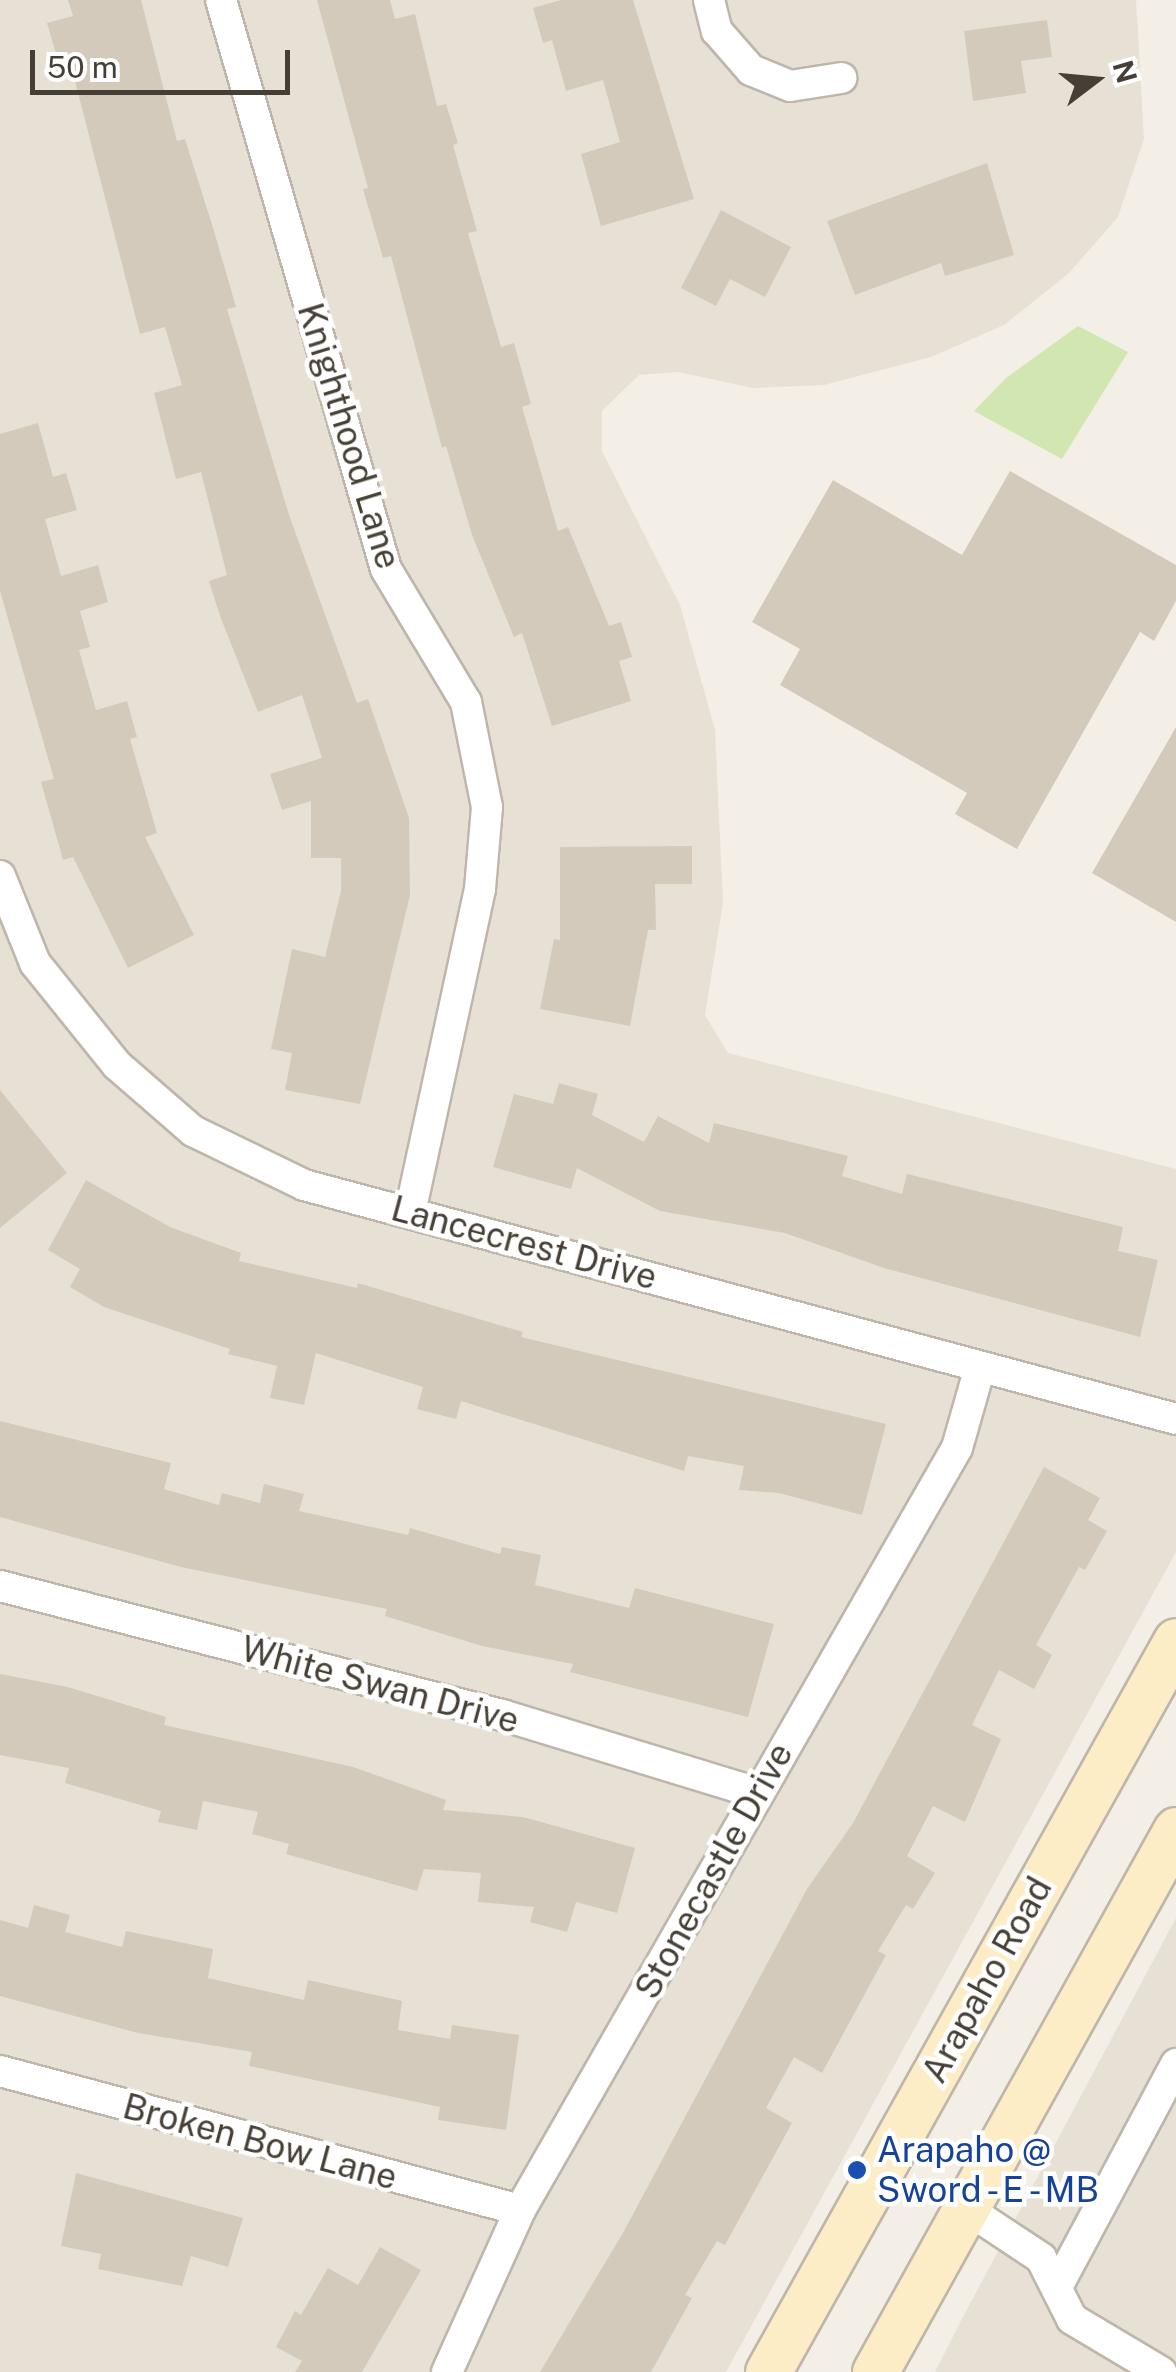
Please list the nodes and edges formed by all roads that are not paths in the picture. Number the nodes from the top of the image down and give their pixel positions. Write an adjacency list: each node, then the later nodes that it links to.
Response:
1 (220, 0): 5 (street, Knighthood Lane)
2 (708, 0): 3 (street)
3 (841, 78)
4 (0, 876): 5 (street, Lancecrest Drive)
5 (410, 1213): 6 (street, Lancecrest Drive)
6 (978, 1371): 7 (street, Lancecrest Drive); 10 (street, Stonecastle Drive)
7 (1176, 1420)
8 (0, 1586): 10 (street, White Swan Drive)
9 (1176, 1641): 18 (main road, Arapaho Road)
10 (758, 1793): 15 (street, Stonecastle Drive)
11 (1176, 1830): 14 (main road)
12 (1176, 2064): 16 (street)
13 (0, 2071): 15 (street, Broken Bow Lane)
14 (968, 2209): 16 (street); 19 (main road)
15 (520, 2210): 17 (street, Stonecastle Drive)
16 (1057, 2287): 20 (street)
17 (446, 2372)
18 (768, 2372)
19 (875, 2372)
20 (1161, 2372)

